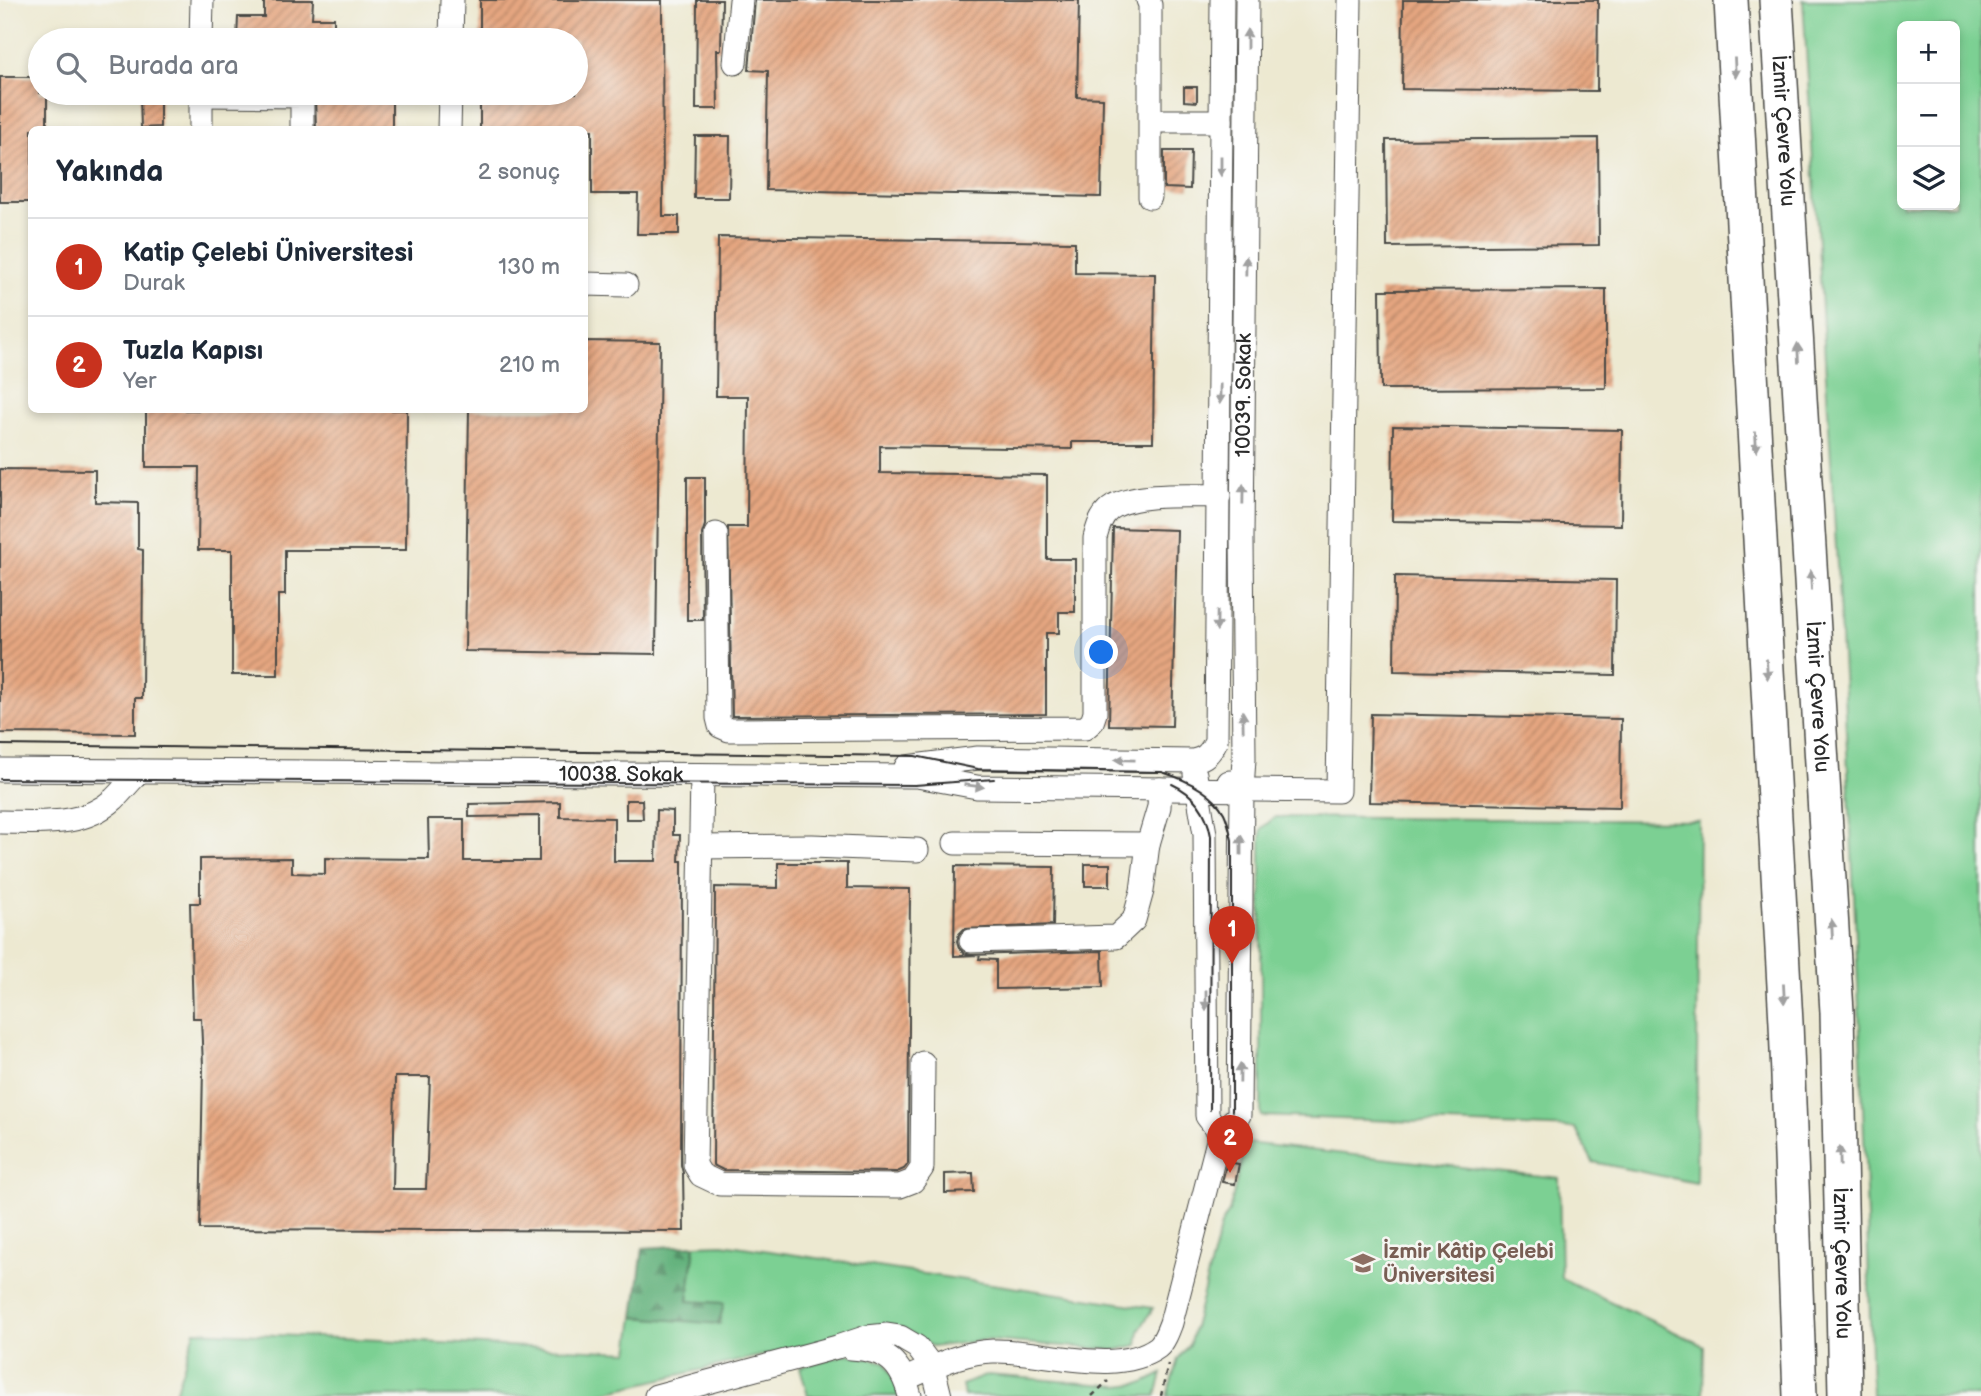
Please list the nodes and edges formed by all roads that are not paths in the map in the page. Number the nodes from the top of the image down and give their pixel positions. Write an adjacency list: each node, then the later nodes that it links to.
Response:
1 (202, 0): 10 (street)
2 (452, 0): 11 (street)
3 (741, 0): 12 (street)
4 (1148, 0): 16 (street)
5 (1222, 0): 17 (street, 10039. Sokak)
6 (1247, 0): 33 (street, 10039. Sokak, one-way to 6)
7 (1350, 0): 33 (street, 10038. Sokak)
8 (1731, 0): 47 (highway, one-way to 47)
9 (1776, 0): 48 (highway, İzmir Çevre Yolu, one-way to 9)
10 (201, 28)
11 (451, 28)
12 (735, 64)
13 (201, 105): 18 (street)
14 (302, 105): 19 (street)
15 (450, 105): 20 (street)
16 (1151, 121): 17 (street); 21 (street)
17 (1222, 121): 24 (street, 10039. Sokak, one-way to 24)
18 (201, 126)
19 (302, 126)
20 (449, 126)
21 (1150, 197)
22 (588, 284): 23 (street)
23 (626, 285)
24 (1219, 496): 25 (street); 27 (street, 10039. Sokak, one-way to 27)
25 (716, 534)
26 (0, 754): 27 (street, 10038. Sokak, one-way to 26)
27 (1193, 761): 32 (street); 33 (street)
28 (0, 770): 29 (street, 10038. Sokak)
29 (140, 771): 30 (street, 10038. Sokak); 34 (street)
30 (702, 775): 31 (street, 10038. Sokak, one-way to 31); 37 (street)
31 (1160, 789): 32 (street, 10038. Sokak); 36 (street)
32 (1197, 789): 33 (street, 10038. Sokak); 41 (street, one-way to 41)
33 (1242, 789): 41 (street, 10039. Sokak, one-way to 33)
34 (0, 822)
35 (956, 843): 36 (street)
36 (1148, 844): 39 (street)
37 (700, 847): 38 (street); 40 (street)
38 (917, 850)
39 (971, 941)
40 (923, 1063)
41 (1220, 1133): 43 (street)
42 (837, 1347): 43 (street); 44 (street); 45 (street)
43 (933, 1368): 44 (street); 46 (street)
44 (907, 1387)
45 (656, 1396)
46 (940, 1396)
47 (1800, 1396)
48 (1845, 1396)

